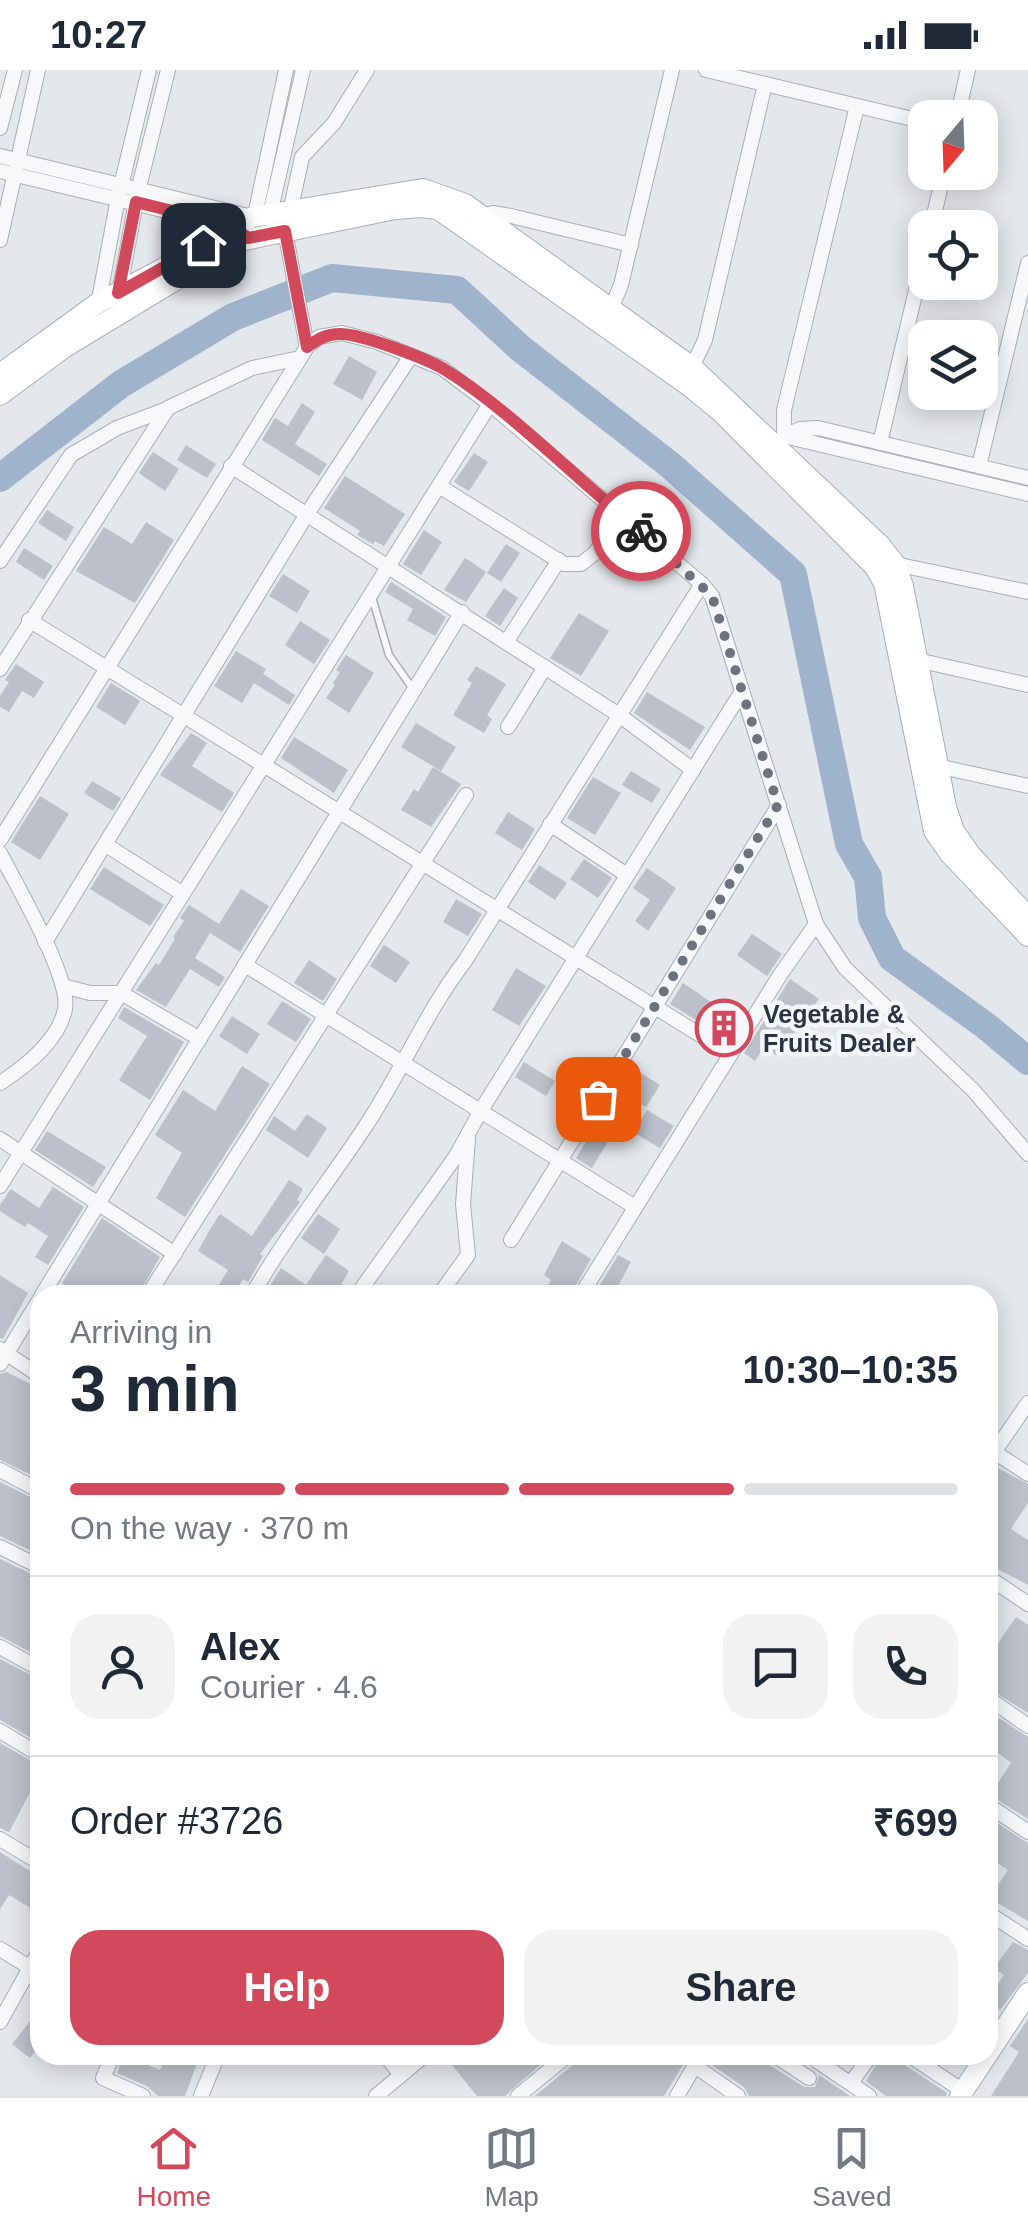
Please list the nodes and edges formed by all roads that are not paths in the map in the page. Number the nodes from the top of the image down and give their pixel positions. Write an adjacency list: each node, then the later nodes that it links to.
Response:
1 (15, 70): 15 (street)
2 (38, 70): 17 (street)
3 (149, 70): 18 (street)
4 (168, 70): 19 (street)
5 (286, 70): 21 (street)
6 (303, 70): 21 (street)
7 (367, 70): 21 (street)
8 (672, 70): 23 (street)
9 (706, 70): 11 (street)
10 (968, 70): 12 (street)
11 (765, 84): 13 (street); 32 (street)
12 (961, 100)
13 (856, 106): 14 (street); 38 (street)
14 (908, 118)
15 (0, 128)
16 (0, 156): 17 (street)
17 (11, 169): 18 (street); 22 (street)
18 (119, 192): 19 (street); 26 (street)
19 (137, 197): 21 (street); 21 (street); 27 (street)
20 (481, 216): 21 (street); 23 (street); 28 (street)
21 (264, 226): 27 (street); 30 (street); 38 (street)
22 (0, 240)
23 (631, 244): 28 (street)
24 (1028, 263): 40 (street)
25 (914, 300): 37 (street)
26 (98, 303): 27 (street); 29 (street); 33 (street)
27 (118, 303): 29 (street)
28 (611, 309): 32 (street)
29 (99, 326): 34 (street)
30 (303, 352): 31 (street); 36 (street); 39 (street)
31 (411, 356): 35 (street); 44 (street)
32 (692, 367): 38 (street)
33 (0, 374)
34 (0, 394)
35 (490, 404): 42 (street); 45 (street)
36 (168, 408): 47 (street); 54 (street)
37 (880, 443): 38 (street); 40 (street)
38 (774, 445): 43 (street); 48 (street); 83 (street)
39 (231, 466): 44 (street); 58 (street)
40 (979, 466): 41 (street)
41 (1028, 478)
42 (438, 486): 46 (street); 49 (street)
43 (1028, 494)
44 (307, 514): 49 (street); 64 (street)
45 (622, 516): 46 (street); 50 (street)
46 (559, 560): 55 (street)
47 (0, 562)
48 (895, 564): 51 (street); 56 (street)
49 (388, 566): 52 (street); 53 (street)
50 (702, 584): 62 (street); 63 (street)
51 (1028, 592)
52 (372, 593): 61 (lane); 66 (street)
53 (462, 612): 55 (street); 61 (street)
54 (30, 620): 58 (street); 59 (street)
55 (507, 641): 57 (street)
56 (917, 660): 60 (street); 67 (street)
57 (545, 666): 63 (street); 65 (street)
58 (105, 668): 64 (street); 74 (street)
59 (0, 669)
60 (1028, 685)
61 (414, 690): 72 (street)
62 (742, 691): 68 (street); 71 (street)
63 (619, 715): 68 (street); 73 (street)
64 (184, 719): 66 (street); 75 (street)
65 (508, 727)
66 (264, 764): 72 (street); 79 (street)
67 (937, 766): 69 (street); 81 (street)
68 (693, 770): 78 (street)
69 (1028, 786)
70 (466, 794): 77 (street)
71 (778, 805): 82 (street); 89 (street)
72 (340, 810): 77 (street); 86 (street)
73 (550, 824): 78 (street); 80 (street)
74 (0, 840)
75 (106, 845): 79 (street); 84 (street)
76 (0, 853): 84 (street)
77 (424, 863): 80 (street); 90 (street)
78 (628, 875): 85 (street)
79 (183, 894): 88 (street)
80 (495, 910): 85 (street); 93 (street)
81 (1028, 917)
82 (816, 924): 92 (street); 99 (street)
83 (1028, 936)
84 (45, 942): 87 (street)
85 (576, 958): 89 (street); 95 (street)
86 (245, 965): 90 (street); 91 (street)
87 (63, 986): 88 (street); 94 (street)
88 (121, 994): 91 (street); 98 (street)
89 (656, 1007): 92 (street); 100 (street)
90 (326, 1016): 93 (street); 105 (street)
91 (200, 1039): 102 (street)
92 (731, 1054): 103 (street)
93 (404, 1064): 95 (street); 108 (street)
94 (0, 1083)
95 (480, 1112): 96 (street); 100 (street)
96 (468, 1133): 109 (street); 110 (street)
97 (0, 1139): 98 (street)
98 (22, 1152): 101 (street); 102 (street)
99 (1028, 1154)
100 (559, 1160): 103 (street); 104 (street)
101 (0, 1186)
102 (99, 1203): 105 (street); 106 (street)
103 (635, 1207): 111 (street)
104 (511, 1240)
105 (175, 1254): 107 (street)
106 (48, 1285)
107 (155, 1285)
108 (259, 1285)
109 (363, 1285)
110 (446, 1285)
111 (587, 1285)
112 (30, 1313): 113 (street)
113 (2, 1355): 114 (street)
114 (30, 1370)
115 (1028, 1402): 116 (street)
116 (998, 1441)
117 (998, 1455): 119 (street)
118 (0, 1470): 120 (street)
119 (1028, 1474)
120 (30, 1486)
121 (0, 1547): 122 (street)
122 (30, 1562)
123 (998, 1586): 124 (street)
124 (1028, 1604)
125 (0, 1646): 126 (street)
126 (30, 1663)
127 (998, 1705): 128 (street)
128 (1028, 1726)
129 (0, 1731): 130 (street)
130 (30, 1750)
131 (998, 1812): 132 (street)
132 (1028, 1832)
133 (0, 1838): 134 (street)
134 (30, 1857)
135 (998, 1918): 136 (street)
136 (1028, 1938)
137 (0, 1949): 138 (street)
138 (30, 1967)
139 (30, 1970): 141 (street)
140 (1028, 1993): 142 (street)
141 (0, 2022)
142 (998, 2033)
143 (108, 2065): 158 (street)
144 (214, 2065): 162 (street)
145 (393, 2065): 155 (street)
146 (412, 2065): 155 (street)
147 (556, 2065): 163 (street)
148 (695, 2065): 164 (street)
149 (704, 2065): 165 (street)
150 (789, 2065): 156 (street)
151 (823, 2065): 157 (street)
152 (864, 2065): 157 (street)
153 (922, 2065): 160 (street)
154 (978, 2065): 160 (street)
155 (401, 2074): 159 (street)
156 (809, 2078)
157 (851, 2083): 166 (street)
158 (110, 2089): 161 (street)
159 (385, 2093)
160 (961, 2094)
161 (142, 2096)
162 (201, 2096)
163 (518, 2096)
164 (677, 2096)
165 (738, 2096)
166 (870, 2096)

